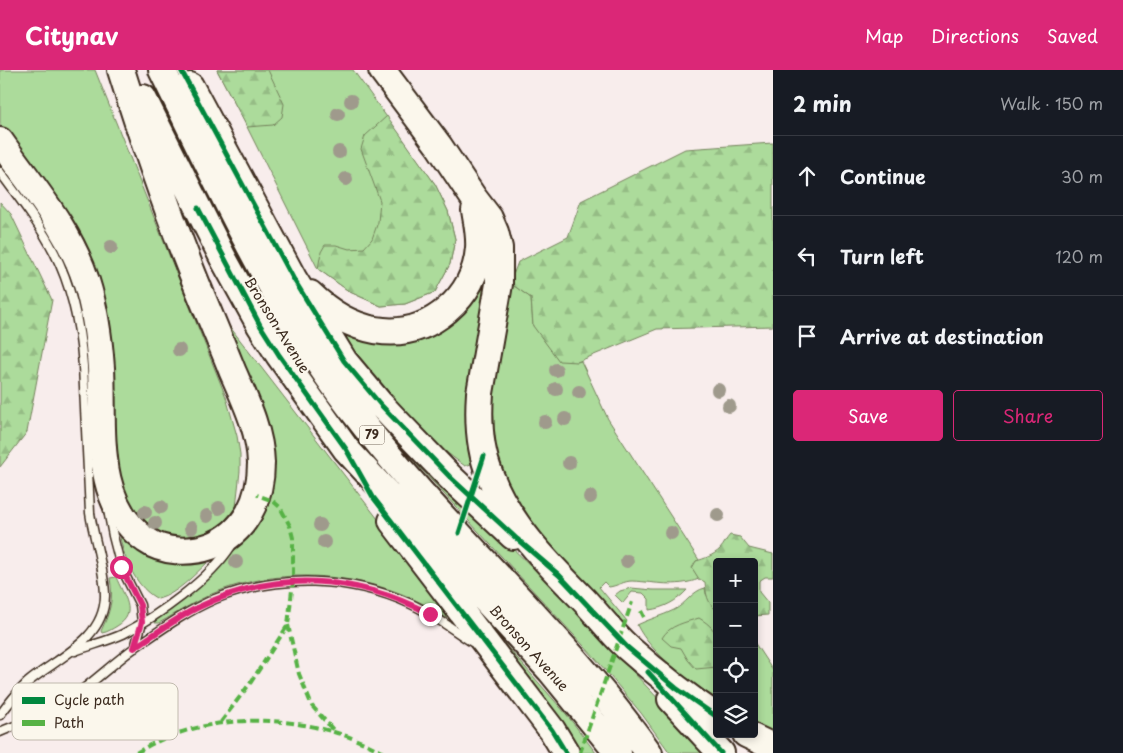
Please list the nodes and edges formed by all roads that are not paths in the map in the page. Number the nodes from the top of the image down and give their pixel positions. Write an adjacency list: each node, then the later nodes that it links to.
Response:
1 (121, 70): 14 (highway)
2 (130, 70): 12 (highway, Bronson Avenue / 79)
3 (162, 70): 32 (highway, Bronson Avenue / 79)
4 (181, 70): 11 (highway)
5 (382, 70): 9 (highway)
6 (0, 142): 13 (highway)
7 (0, 172): 10 (lane)
8 (0, 177): 10 (lane)
9 (473, 197): 11 (highway); 15 (highway)
10 (22, 202): 19 (lane)
11 (293, 278): 15 (highway)
12 (346, 449): 20 (highway); 31 (highway, Bronson Avenue / 79)
13 (105, 466): 14 (highway); 16 (lane)
14 (244, 523): 16 (lane)
15 (559, 575): 17 (highway)
16 (142, 622): 18 (lane); 19 (lane)
17 (627, 647): 24 (highway); 33 (highway)
18 (134, 648): 20 (lane); 22 (lane)
19 (69, 654): 21 (lane)
20 (496, 657): 30 (highway)
21 (27, 683)
22 (92, 683)
23 (12, 701): 25 (lane)
24 (713, 714)
25 (0, 715)
26 (12, 727): 27 (lane)
27 (0, 732)
28 (754, 738): 29 (highway)
29 (773, 747)
30 (566, 753)
31 (618, 753)
32 (649, 753)
33 (721, 753)

